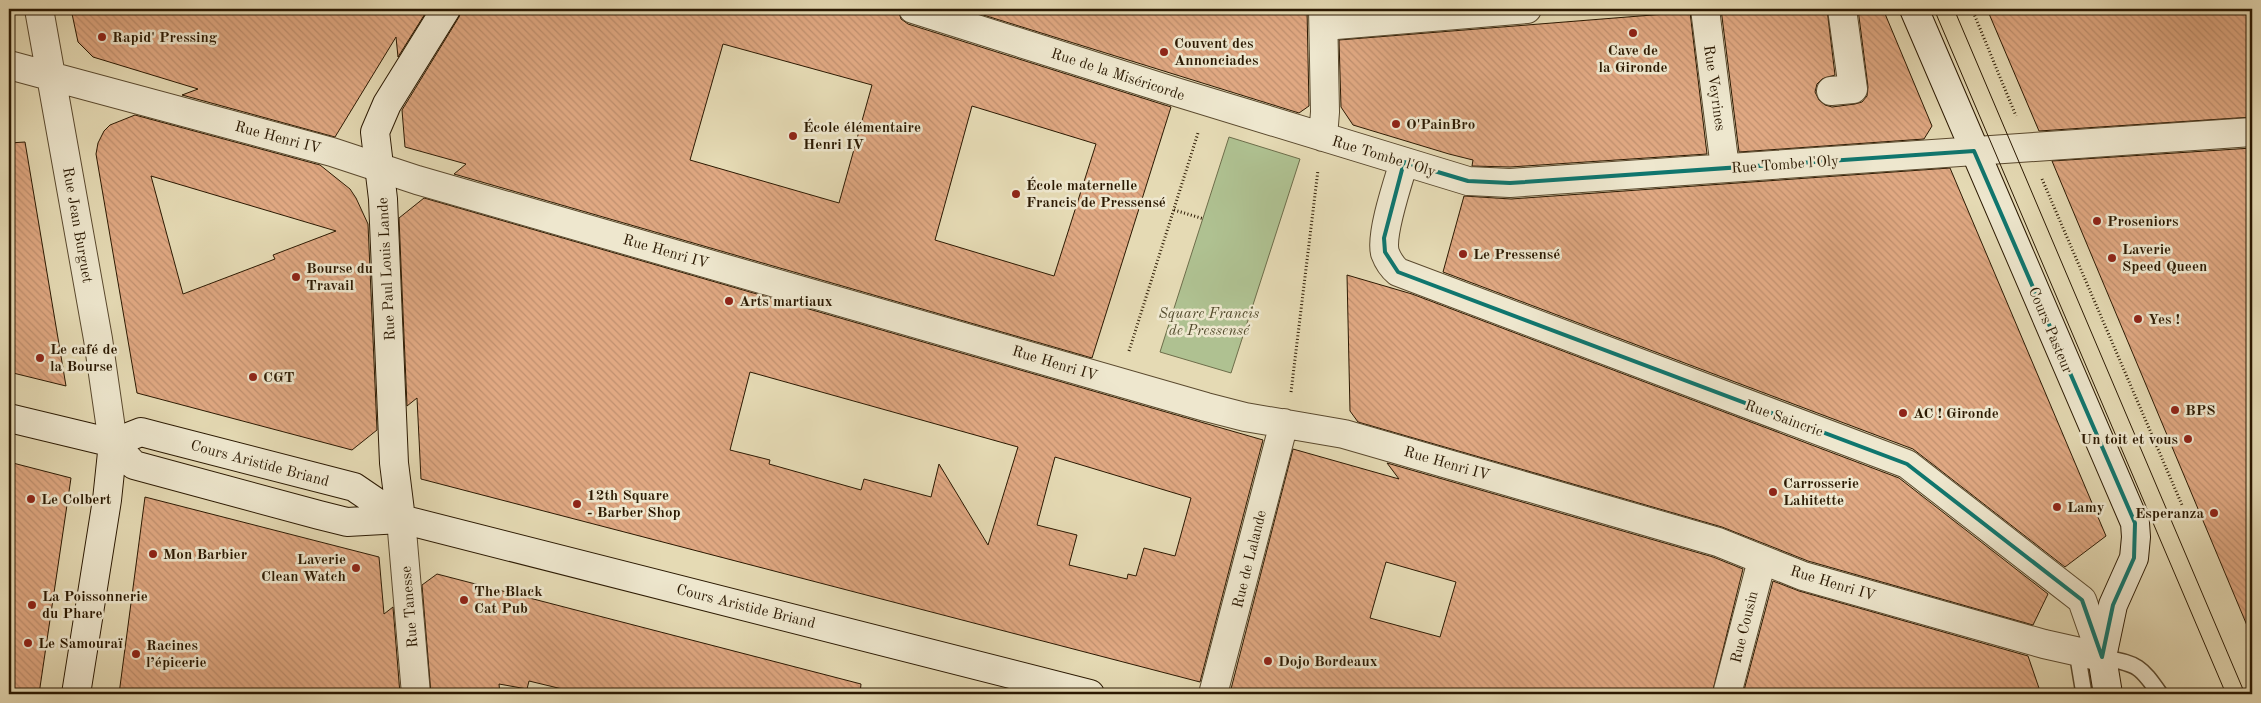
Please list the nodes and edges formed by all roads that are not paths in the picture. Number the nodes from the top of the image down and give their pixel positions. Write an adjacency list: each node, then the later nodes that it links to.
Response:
1 (39, 9): 10 (street, Rue Jean Burguet)
2 (446, 9): 16 (street, Rue Paul Louis Lande)
3 (914, 9): 13 (street, Rue de la Miséricorde)
4 (1526, 9): 8 (street)
5 (1705, 9): 17 (street, Rue Veyrines)
6 (1842, 9): 11 (street)
7 (1914, 9): 14 (street, Cours Pasteur)
8 (1324, 17): 13 (street)
9 (9, 65): 10 (street, Rue Henri IV)
10 (52, 76): 16 (street, Rue Henri IV); 20 (street, Rue Jean Burguet)
11 (1830, 91)
12 (2252, 132): 14 (street, Rue Tombe l'Oly)
13 (1323, 137): 15 (street, Rue Tombe l'Oly)
14 (1974, 151): 17 (street, Rue Tombe l'Oly); 23 (street, Cours Pasteur)
15 (1404, 162): 17 (street, Rue Tombe l'Oly); 23 (street, Rue Saincric)
16 (379, 166): 19 (street, Rue Henri IV); 21 (street, Rue Paul Louis Lande)
17 (1725, 168)
18 (9, 418): 20 (street)
19 (1284, 423): 22 (street, Rue Henri IV); 27 (street, Rue de Lalande)
20 (113, 443): 21 (street, Cours Aristide Briand); 24 (street, Rue Jean Burguet)
21 (401, 519): 25 (street, Rue Tanesse); 26 (street, Cours Aristide Briand)
22 (1762, 560): 23 (street, Rue Henri IV); 28 (street, Rue Cousin)
23 (2092, 655): 29 (lane); 30 (street); 31 (lane)
24 (76, 694)
25 (416, 694)
26 (1090, 694)
27 (1213, 694)
28 (1727, 694)
29 (2084, 694)
30 (2108, 694)
31 (2160, 694)

